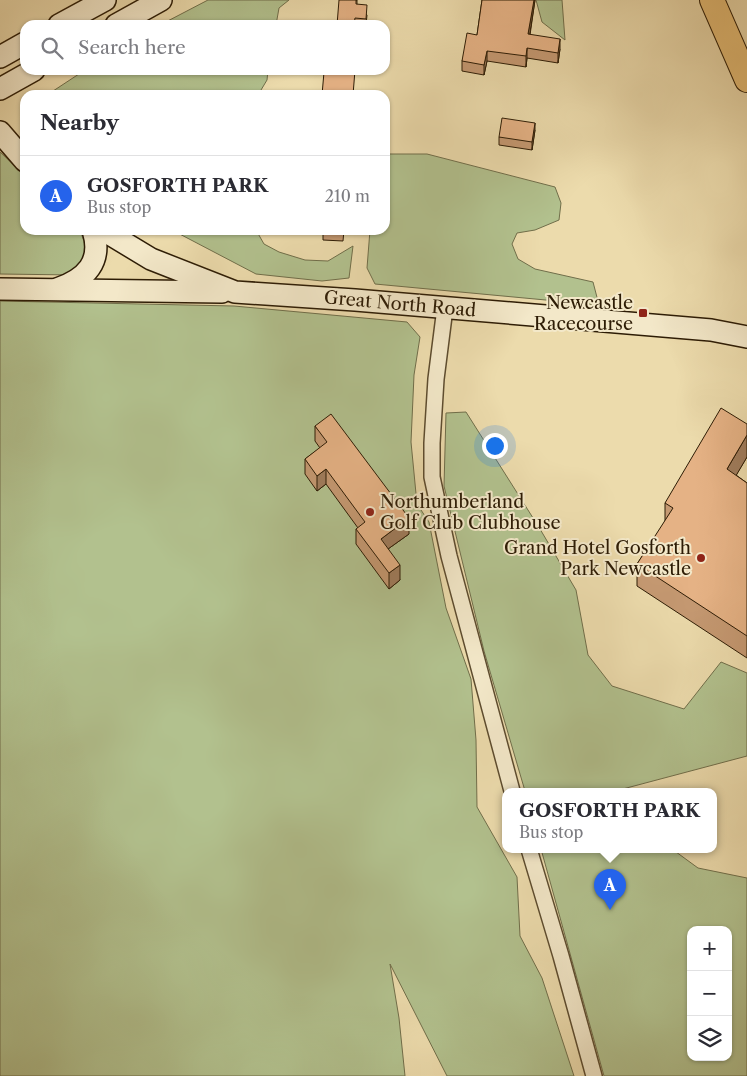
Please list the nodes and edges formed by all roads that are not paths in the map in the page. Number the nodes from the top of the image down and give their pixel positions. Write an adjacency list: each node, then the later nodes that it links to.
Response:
1 (105, 0): 4 (main road)
2 (161, 0): 5 (main road)
3 (712, 0): 9 (main road)
4 (68, 20)
5 (125, 20)
6 (20, 46): 7 (main road)
7 (0, 57)
8 (25, 75): 10 (main road)
9 (747, 80)
10 (0, 89)
11 (0, 132): 12 (main road)
12 (20, 156)
13 (94, 235): 16 (main road)
14 (111, 235): 17 (main road, Great North Road)
15 (0, 290): 16 (main road)
16 (50, 291): 17 (main road)
17 (235, 292): 18 (main road, Great North Road)
18 (445, 308): 20 (main road, Great North Road); 22 (street)
19 (747, 327): 20 (main road, Great North Road)
20 (711, 330): 21 (main road, Great North Road)
21 (747, 337)
22 (511, 788)
23 (530, 853): 24 (street)
24 (594, 1076)

